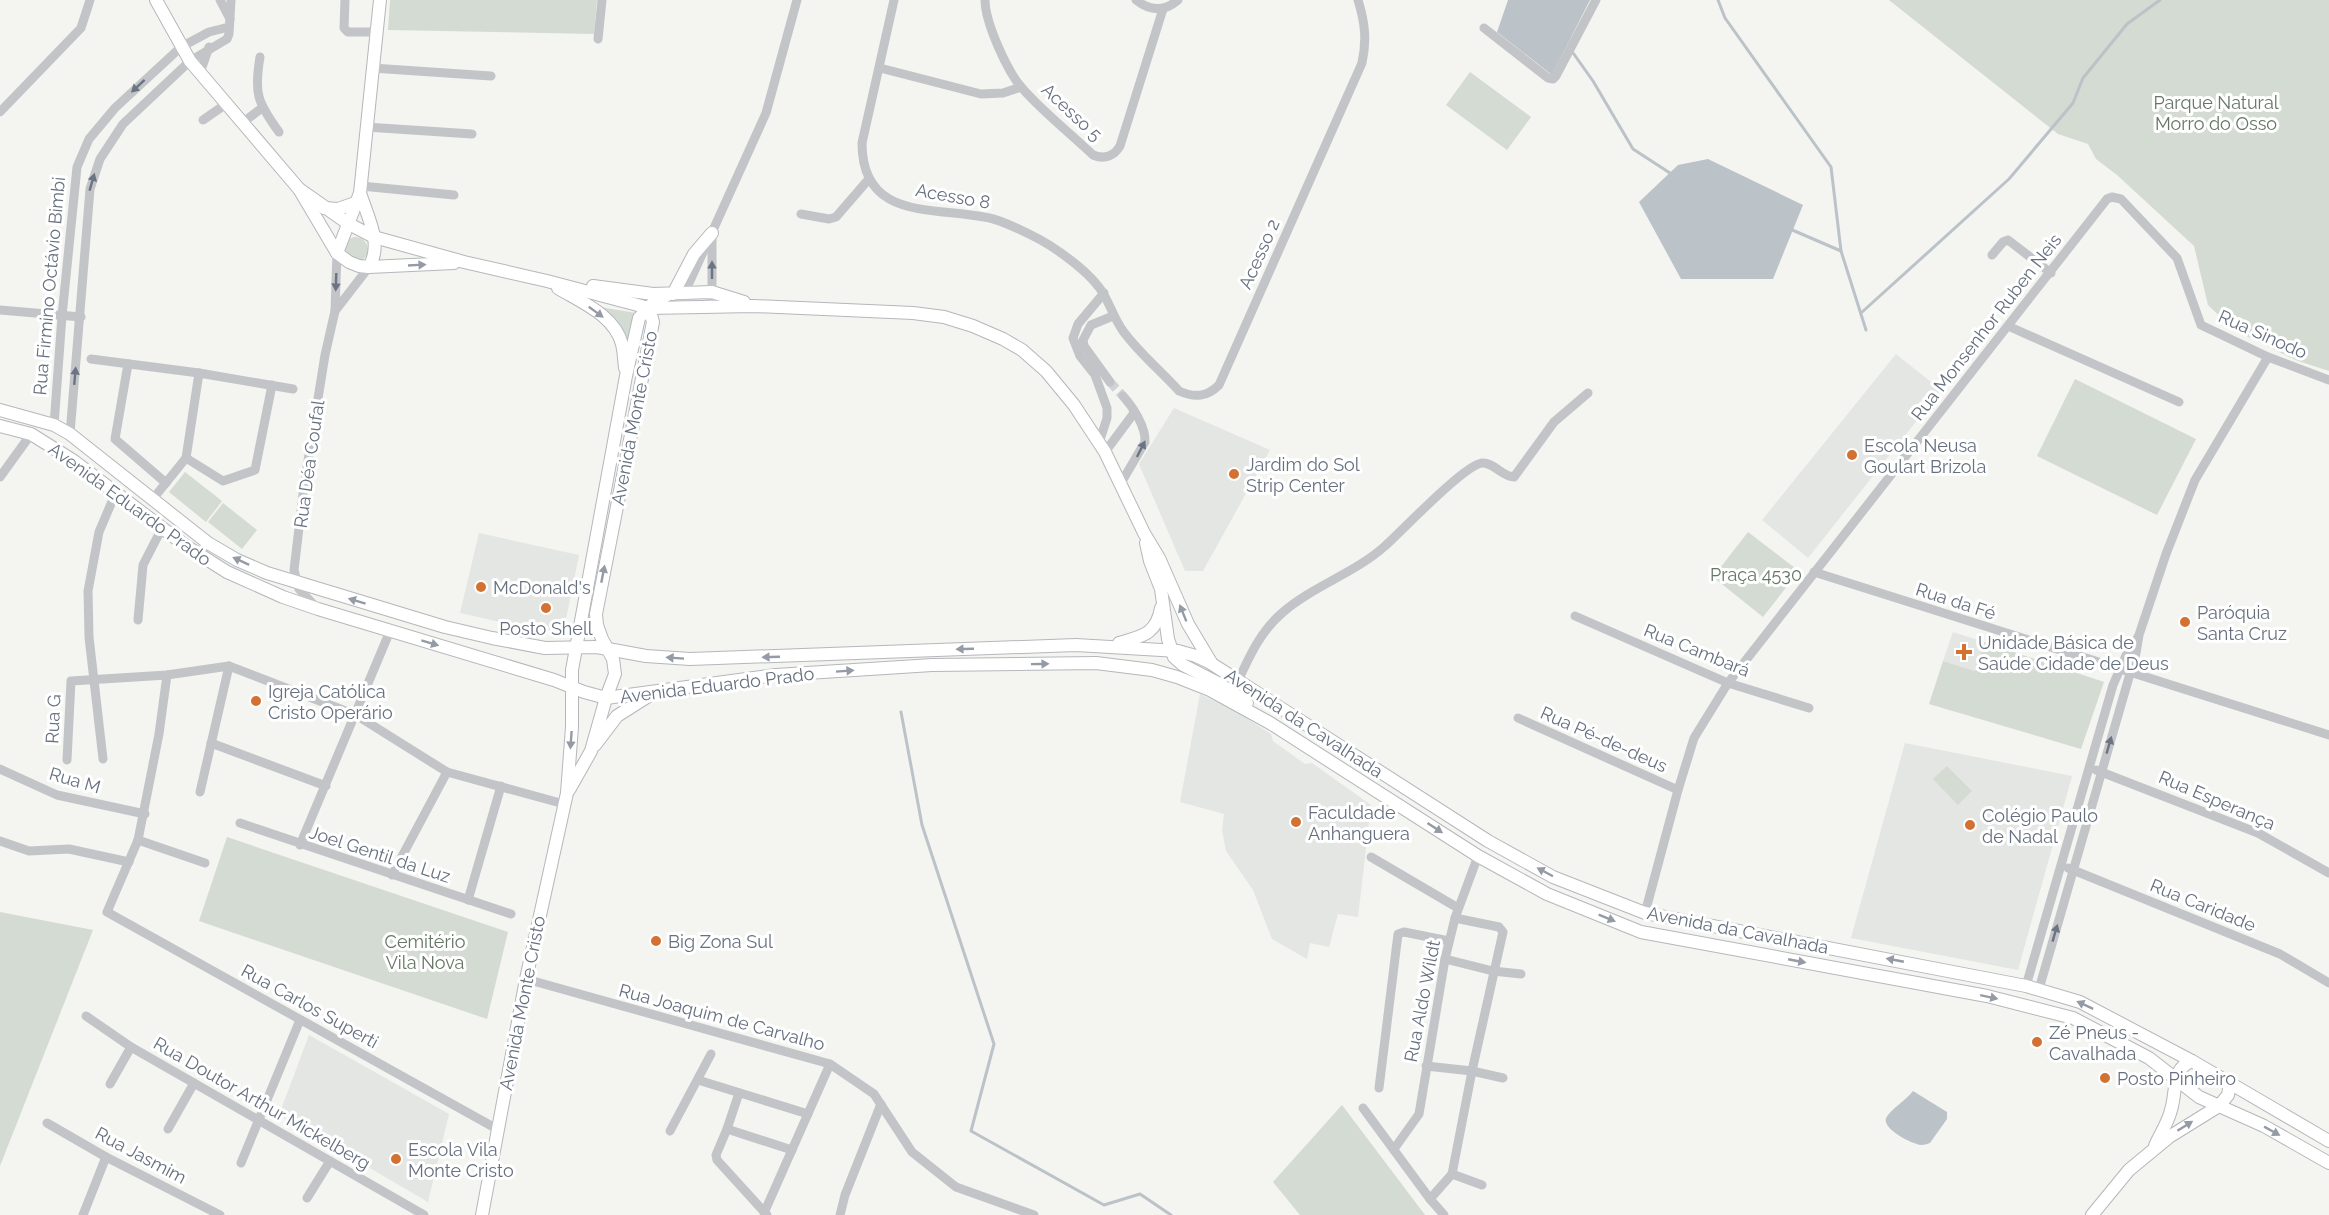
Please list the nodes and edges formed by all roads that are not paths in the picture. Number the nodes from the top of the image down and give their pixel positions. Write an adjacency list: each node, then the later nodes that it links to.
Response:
1 (90, 0): 32 (street)
2 (156, 0): 21 (main road, Avenida da Cavalhada)
3 (220, 0): 16 (street)
4 (231, 0): 16 (street)
5 (345, 0): 18 (street)
6 (380, 0): 18 (main road, Rua Déa Coufal)
7 (602, 0): 20 (street)
8 (797, 0): 46 (street)
9 (894, 0): 26 (street)
10 (986, 0): 29 (street, Acesso 5)
11 (1136, 0): 15 (street)
12 (1178, 0): 15 (street)
13 (1358, 0): 65 (street, Acesso 2)
14 (1596, 0): 17 (street)
15 (1163, 9): 29 (street, Acesso 5)
16 (229, 23): 19 (street, Rua Firmino Octávio Bimbi); 22 (street)
17 (1484, 28)
18 (376, 32): 25 (main road, Rua Déa Coufal)
19 (203, 35): 21 (street, Rua Firmino Octávio Bimbi); 22 (street)
20 (598, 39)
21 (181, 46): 24 (main road, Avenida da Cavalhada); 64 (street, Rua Firmino Octávio Bimbi, one-way to 64)
22 (210, 48): 24 (street, Rua Firmino Octávio Bimbi); 27 (street)
23 (260, 57): 31 (street)
24 (190, 61): 27 (main road, Avenida da Cavalhada); 66 (street, Rua Firmino Octávio Bimbi, one-way to 24)
25 (372, 68): 28 (street); 35 (main road, Rua Déa Coufal)
26 (880, 68): 29 (street); 38 (street)
27 (200, 73): 30 (main road, Avenida da Cavalhada)
28 (491, 76)
29 (1021, 87)
30 (226, 104): 33 (street); 34 (main road, Avenida da Cavalhada)
31 (262, 108): 34 (street); 36 (street)
32 (0, 112)
33 (203, 120)
34 (242, 123): 39 (main road, Avenida da Cavalhada)
35 (366, 126): 37 (street); 40 (main road, Rua Déa Coufal)
36 (279, 132)
37 (472, 134)
38 (868, 180): 44 (street); 57 (street, Acesso 8)
39 (299, 189): 43 (main road, Avenida da Cavalhada); 48 (main road, Avenida da Cavalhada)
40 (360, 194): 41 (street); 43 (main road); 45 (main road, Rua Déa Coufal); 47 (main road, Rua Déa Coufal)
41 (454, 195)
42 (2112, 197): 52 (street, Rua Monsenhor Ruben Neis); 68 (street, Rua Sinodo)
43 (324, 208): 45 (main road, Avenida da Cavalhada)
44 (801, 214)
45 (349, 224): 47 (main road, Avenida da Cavalhada); 48 (main road, Rua Déa Coufal)
46 (711, 233): 55 (street, one-way to 46); 56 (main road)
47 (374, 237): 50 (main road, Avenida da Cavalhada); 51 (main road, Rua Déa Coufal)
48 (337, 253): 51 (main road, Avenida da Cavalhada); 63 (street, Rua Déa Coufal, one-way to 63)
49 (1992, 255): 52 (street)
50 (464, 262): 51 (main road, Avenida da Cavalhada, one-way to 50); 53 (main road, Avenida da Cavalhada)
51 (369, 267): 63 (street, Rua Déa Coufal)
52 (2051, 273): 67 (street, Rua Monsenhor Ruben Neis)
53 (547, 281): 54 (main road, Avenida da Cavalhada); 61 (main road, Avenida da Cavalhada); 72 (main road, one-way to 72)
54 (596, 286): 56 (main road, Avenida da Cavalhada); 61 (main road)
55 (712, 292): 56 (main road, Avenida da Cavalhada); 59 (street); 60 (main road, Avenida da Cavalhada)
56 (676, 293): 58 (street); 61 (main road)
57 (1104, 293): 65 (street, Acesso 8); 86 (street)
58 (692, 306): 59 (main road, Avenida da Cavalhada); 61 (main road, Avenida da Cavalhada)
59 (708, 306): 60 (main road, Avenida da Cavalhada)
60 (754, 306): 86 (main road, Avenida da Cavalhada)
61 (649, 308): 72 (main road, Avenida Monte Cristo); 105 (main road, Avenida Monte Cristo, one-way to 61)
62 (0, 310): 64 (street)
63 (335, 311): 96 (street, Rua Déa Coufal)
64 (62, 316): 66 (street); 82 (street, Rua Firmino Octávio Bimbi)
65 (1113, 316): 74 (street)
66 (81, 317): 85 (street, Rua Firmino Octávio Bimbi, one-way to 66)
67 (2008, 326): 79 (street); 95 (street, Rua Monsenhor Ruben Neis)
68 (2268, 357): 73 (street, Rua Sinodo); 102 (street)
69 (91, 359): 70 (street)
70 (128, 364): 71 (street); 90 (street)
71 (199, 373): 75 (street); 87 (street)
72 (626, 376): 104 (main road, Avenida Monte Cristo)
73 (2329, 380)
74 (1110, 382)
75 (272, 385): 76 (street); 87 (street)
76 (293, 389)
77 (1588, 393): 113 (street)
78 (1123, 396): 81 (street)
79 (2179, 402)
80 (0, 410): 82 (main road, Avenida Eduardo Prado)
81 (1134, 413): 86 (street); 89 (street, one-way to 81)
82 (54, 425): 85 (main road, Avenida Eduardo Prado)
83 (0, 426): 84 (main road, Avenida Eduardo Prado)
84 (31, 434): 88 (street); 91 (main road, Avenida Eduardo Prado)
85 (70, 434): 92 (main road, Avenida Eduardo Prado)
86 (1102, 447): 89 (main road, Avenida da Cavalhada)
87 (186, 458): 90 (street)
88 (0, 477)
89 (1121, 483): 94 (main road, Avenida da Cavalhada)
90 (164, 485): 92 (street)
91 (116, 492): 93 (main road, Avenida Eduardo Prado); 112 (street)
92 (152, 500): 96 (main road, Avenida Eduardo Prado, one-way to 92)
93 (162, 528): 98 (main road, Avenida Eduardo Prado); 100 (street)
94 (1144, 533): 97 (main road, Avenida da Cavalhada); 107 (main road, Avenida da Cavalhada, one-way to 94)
95 (1814, 572): 109 (street, Rua da Fé); 114 (street, Rua Monsenhor Ruben Neis)
96 (296, 582): 98 (street); 104 (main road, Avenida Eduardo Prado, one-way to 96)
97 (1163, 601): 103 (main road); 106 (main road, Avenida da Cavalhada)
98 (318, 609): 101 (main road, Avenida Eduardo Prado)
99 (1575, 616): 114 (street, Rua Cambará)
100 (138, 620)
101 (390, 631): 115 (main road, Avenida Eduardo Prado, one-way to 115); 119 (street)
102 (2139, 635): 109 (street); 110 (street)
103 (1108, 646): 105 (main road, Avenida Eduardo Prado, one-way to 105); 106 (main road, Avenida Eduardo Prado)
104 (577, 648): 105 (main road, Avenida Eduardo Prado); 115 (main road, Avenida Monte Cristo)
105 (610, 650): 117 (main road, Avenida Monte Cristo)
106 (1171, 650): 107 (main road, Avenida Eduardo Prado); 121 (main road)
107 (1212, 664): 113 (main road, Avenida da Cavalhada)
108 (229, 666): 111 (street); 119 (street); 124 (street)
109 (2118, 669): 110 (street, Rua da Fé); 130 (street)
110 (2130, 673): 122 (street, Rua da Fé); 131 (street, one-way to 110)
111 (167, 675): 112 (street); 140 (street)
112 (93, 679): 127 (street); 128 (street, Rua G)
113 (1238, 681): 126 (main road, Avenida da Cavalhada)
114 (1728, 683): 118 (street, Rua Cambará); 136 (street, Rua Monsenhor Ruben Neis)
115 (573, 688): 117 (main road, Avenida Eduardo Prado); 138 (main road, Avenida Monte Cristo, one-way to 138)
116 (652, 693): 117 (main road, Avenida Eduardo Prado); 121 (main road, Avenida Eduardo Prado, one-way to 121); 125 (main road)
117 (606, 698): 125 (main road, Avenida Monte Cristo)
118 (1809, 708)
119 (356, 716): 132 (street); 133 (street)
120 (1518, 718): 136 (street, Rua Pé-de-deus)
121 (1270, 723): 123 (main road, Avenida da Cavalhada)
122 (2329, 735)
123 (1291, 736): 126 (main road); 135 (main road, Avenida da Cavalhada)
124 (211, 742): 133 (street); 137 (street)
125 (591, 751): 138 (main road, Avenida Monte Cristo)
126 (1348, 753): 139 (main road, Avenida da Cavalhada)
127 (103, 759)
128 (68, 760)
129 (0, 769): 140 (street, Rua M)
130 (2088, 769): 131 (street, Rua Esperança); 149 (street)
131 (2102, 771): 150 (street); 151 (street, Rua Esperança)
132 (447, 772): 134 (street); 152 (street)
133 (326, 786): 144 (street)
134 (501, 786): 138 (street); 153 (street)
135 (1368, 786): 139 (main road); 145 (main road, Avenida da Cavalhada, one-way to 145)
136 (1677, 790): 155 (street, Rua Monsenhor Ruben Neis)
137 (200, 792)
138 (566, 799): 161 (main road, Avenida Monte Cristo)
139 (1429, 804): 155 (main road, Avenida da Cavalhada, one-way to 139)
140 (145, 814): 142 (street)
141 (240, 823): 144 (street, Joel Gentil da Luz)
142 (138, 840): 147 (street); 148 (street)
143 (0, 841): 147 (street)
144 (300, 845): 152 (street, Joel Gentil da Luz)
145 (1478, 856): 154 (street, Rua Aldo Wildt); 173 (main road, Avenida da Cavalhada, one-way to 173)
146 (1371, 857): 154 (street)
147 (129, 862): 165 (street, Rua Carlos Superti)
148 (205, 863)
149 (2060, 866): 150 (street, Rua Caridade); 163 (street)
150 (2074, 870): 162 (street, Rua Caridade); 163 (street, one-way to 150)
151 (2329, 873)
152 (392, 875): 153 (street, Joel Gentil da Luz)
153 (468, 900): 156 (street, Joel Gentil da Luz)
154 (1457, 913): 157 (street, Rua Aldo Wildt); 159 (street)
155 (1645, 913): 163 (main road, Avenida da Cavalhada, one-way to 155)
156 (511, 914)
157 (1449, 941): 158 (street, Rua Aldo Wildt); 178 (street)
158 (1445, 959): 159 (street); 170 (street, Rua Aldo Wildt)
159 (1493, 971): 160 (street); 171 (street)
160 (1521, 974)
161 (526, 980): 169 (street, Rua Joaquim de Carvalho); 187 (main road, Avenida Monte Cristo)
162 (2329, 982)
163 (2033, 988): 168 (main road, Avenida da Cavalhada, one-way to 163)
164 (86, 1016): 166 (street, Rua Doutor Arthur Mickelberg)
165 (300, 1020): 184 (street); 187 (street, Rua Carlos Superti)
166 (131, 1047): 175 (street, Rua Doutor Arthur Mickelberg); 177 (street)
167 (711, 1054): 174 (street)
168 (2192, 1060): 173 (main road); 176 (main road, Avenida da Cavalhada)
169 (830, 1064): 180 (street, Rua Joaquim de Carvalho); 183 (street)
170 (1426, 1066): 171 (street); 191 (street, Rua Aldo Wildt)
171 (1472, 1071): 172 (street); 198 (street)
172 (1503, 1078)
173 (2176, 1079): 181 (main road, Avenida da Cavalhada); 193 (main road)
174 (698, 1080): 179 (street); 189 (street)
175 (194, 1083): 184 (street, Rua Doutor Arthur Mickelberg); 186 (street)
176 (2230, 1083): 181 (main road); 190 (main road, Avenida da Cavalhada)
177 (110, 1084)
178 (1379, 1088)
179 (739, 1093): 183 (street); 188 (street)
180 (881, 1104): 207 (street); 208 (street, Rua Joaquim de Carvalho)
181 (2219, 1106): 193 (main road, one-way to 181); 197 (main road, Avenida da Cavalhada, one-way to 197)
182 (1363, 1108): 191 (street)
183 (808, 1114): 192 (street)
184 (258, 1120): 195 (street, Rua Doutor Arthur Mickelberg); 196 (street)
185 (46, 1123): 194 (street, Rua Jasmim)
186 (168, 1129)
187 (497, 1129): 206 (main road, Avenida Monte Cristo)
188 (727, 1129): 192 (street); 202 (street)
189 (670, 1131)
190 (2328, 1139)
191 (1394, 1149): 201 (street)
192 (792, 1150): 202 (street)
193 (2153, 1150): 210 (main road)
194 (106, 1157): 203 (street); 204 (street, Rua Jasmim)
195 (330, 1161): 200 (street); 205 (street, Rua Doutor Arthur Mickelberg)
196 (242, 1163)
197 (2329, 1163)
198 (1452, 1173): 199 (street); 201 (street)
199 (1482, 1185)
200 (307, 1198)
201 (1430, 1198): 209 (street)
202 (765, 1214)
203 (83, 1215)
204 (220, 1215)
205 (424, 1215)
206 (482, 1215)
207 (840, 1215)
208 (1034, 1215)
209 (1444, 1215)
210 (2092, 1215)

